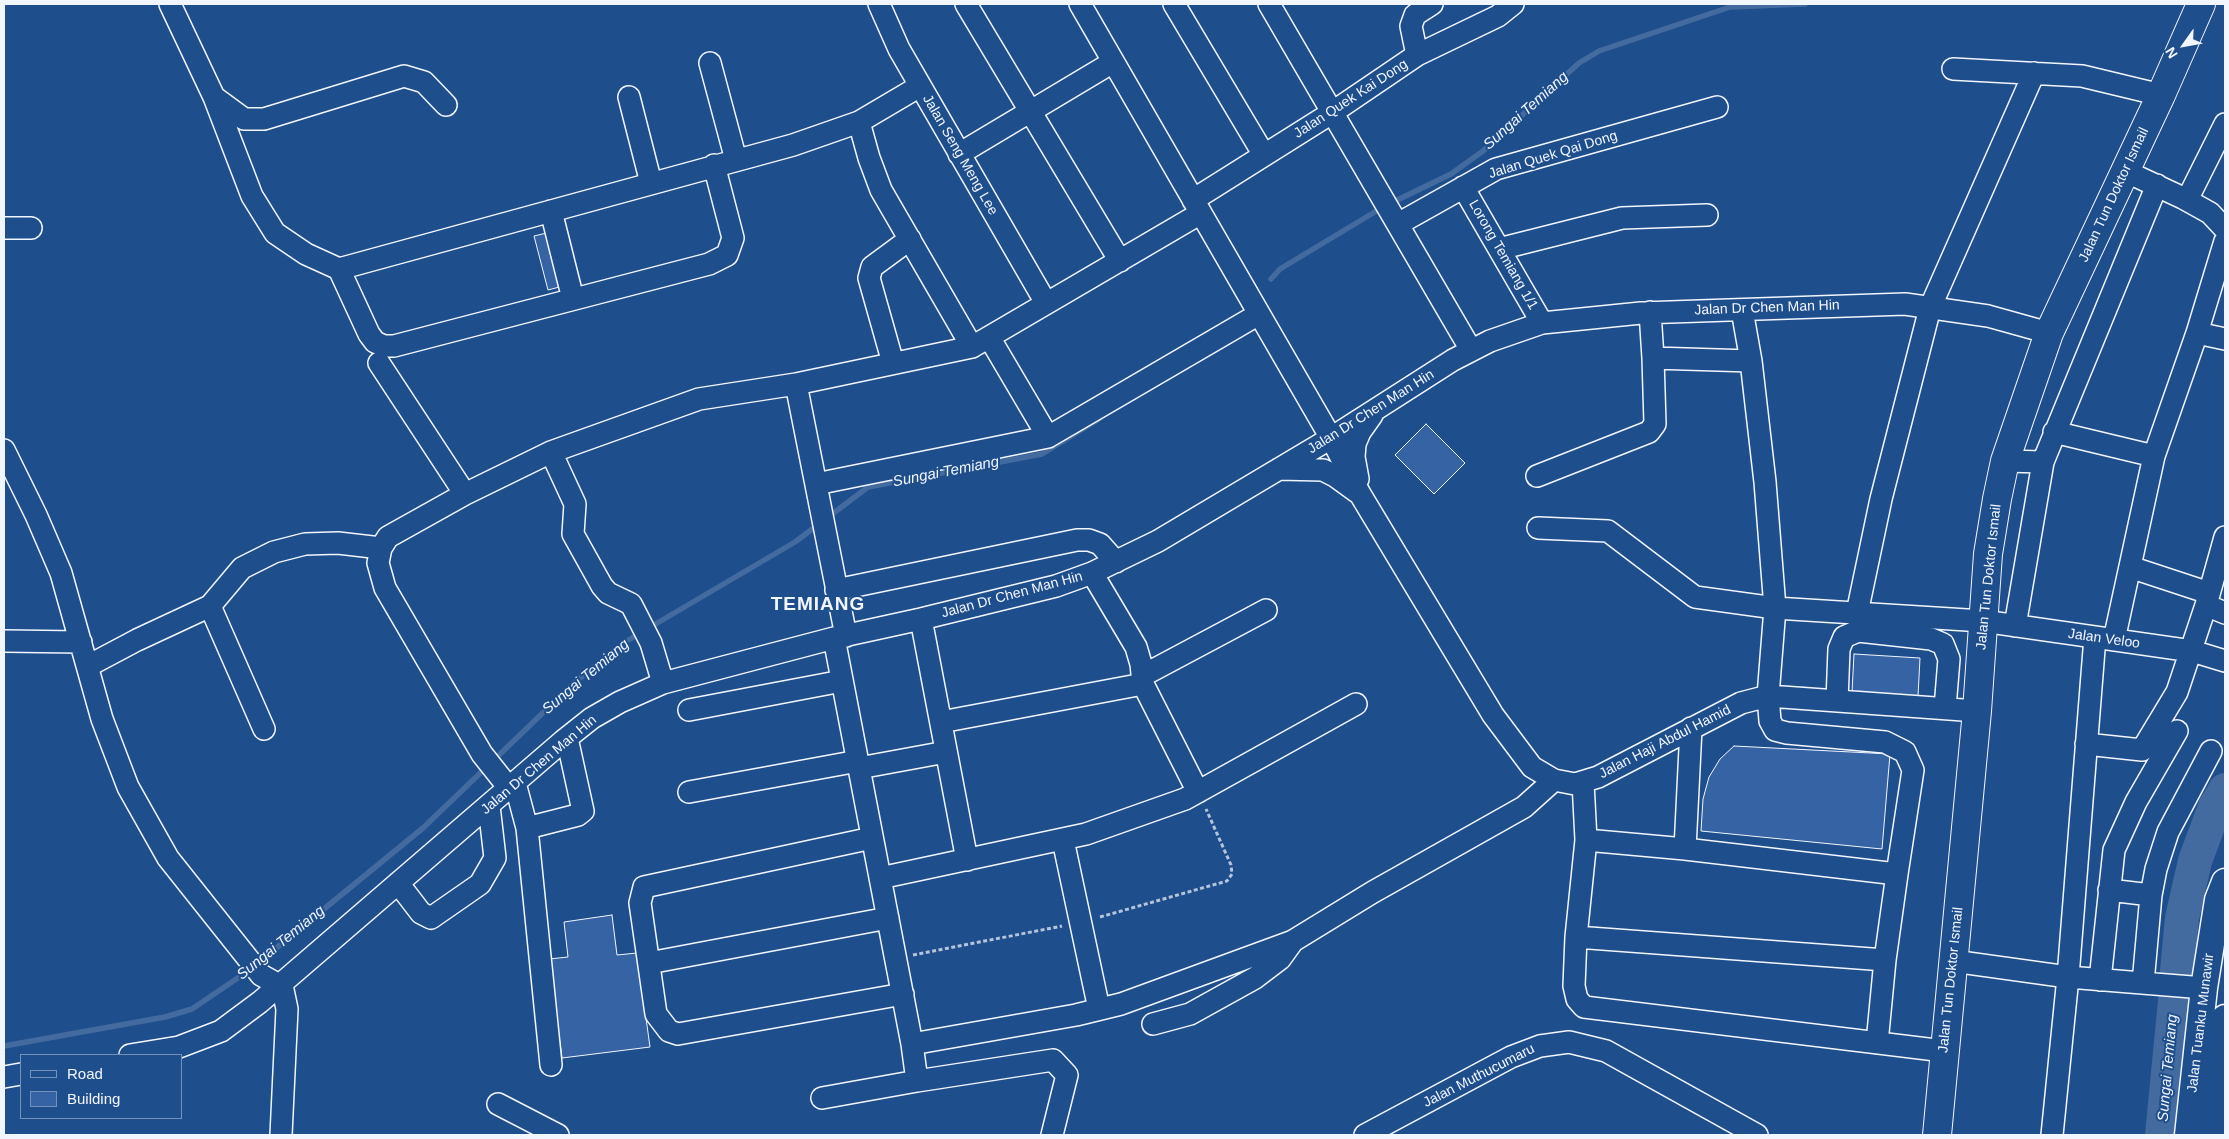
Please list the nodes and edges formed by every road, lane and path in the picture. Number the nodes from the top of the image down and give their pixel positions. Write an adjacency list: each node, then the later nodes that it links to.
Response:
1 (170, 4): 18 (street)
2 (880, 4): 16 (street, Jalan Seng Meng Lee)
3 (966, 4): 22 (street)
4 (1080, 4): 12 (street, Jalan Haji Abdul Hamid)
5 (1174, 4): 27 (street)
6 (1269, 4): 23 (street)
7 (1513, 4): 11 (street, Jalan Quek Kai Dong)
8 (2210, 4): 10 (highway, Jalan Tun Doktor Ismail)
9 (1424, 6): 11 (street)
10 (2197, 15): 17 (highway, Jalan Tun Doktor Ismail)
11 (1417, 55): 23 (street, Jalan Quek Kai Dong)
12 (1113, 62): 22 (street); 35 (street, Jalan Haji Abdul Hamid)
13 (710, 63): 28 (street)
14 (1954, 69): 15 (street)
15 (2034, 73): 17 (street); 49 (street)
16 (920, 86): 24 (street); 26 (street, Jalan Seng Meng Lee)
17 (2161, 95): 30 (highway, Jalan Tun Doktor Ismail)
18 (214, 97): 20 (street); 46 (street)
19 (628, 97): 31 (street)
20 (446, 105)
21 (1717, 107): 33 (street, Jalan Quek Qai Dong)
22 (1030, 111): 26 (street); 45 (street)
23 (1333, 112): 27 (street, Jalan Quek Kai Dong); 38 (street)
24 (859, 122): 28 (street); 42 (street)
25 (2225, 124): 34 (street)
26 (960, 154): 48 (street, Jalan Seng Meng Lee)
27 (1264, 156): 35 (street, Jalan Quek Kai Dong)
28 (736, 160): 29 (street)
29 (714, 165): 31 (street); 47 (street)
30 (2126, 171): 32 (street); 54 (highway, Jalan Tun Doktor Ismail)
31 (651, 183): 36 (street)
32 (2157, 185): 34 (street); 65 (street)
33 (1463, 186): 38 (street, Jalan Quek Qai Dong); 44 (street, Lorong Temiang 1/1)
34 (2187, 200): 41 (street)
35 (1197, 207): 45 (street, Jalan Quek Kai Dong); 52 (street, Jalan Haji Abdul Hamid)
36 (551, 211): 46 (street); 47 (street)
37 (1707, 215): 44 (street)
38 (1395, 220): 58 (street)
39 (4, 228): 40 (street)
40 (31, 228)
41 (2225, 230)
42 (910, 240): 57 (street); 62 (street)
43 (2225, 241): 55 (street)
44 (1499, 249): 53 (street, Lorong Temiang 1/1)
45 (1120, 261): 48 (street, Jalan Quek Kai Dong)
46 (339, 269): 47 (street)
47 (573, 299)
48 (1046, 304): 57 (street, Jalan Quek Kai Dong)
49 (1930, 308): 50 (street, Jalan Dr Chen Man Hin); 54 (street, Jalan Dr Chen Man Hin); 89 (street)
50 (1742, 310): 51 (street, Jalan Dr Chen Man Hin); 60 (street)
51 (1650, 312): 53 (street, Jalan Dr Chen Man Hin); 59 (street)
52 (1259, 314): 66 (street); 67 (street, Jalan Haji Abdul Hamid)
53 (1542, 323): 58 (street, Jalan Dr Chen Man Hin)
54 (2049, 333): 71 (highway, Jalan Tun Doktor Ismail)
55 (2197, 333): 56 (street); 70 (street)
56 (2225, 339)
57 (980, 342): 62 (street, Jalan Quek Kai Dong); 66 (street)
58 (1471, 350): 64 (street, Jalan Dr Chen Man Hin)
59 (1653, 358): 60 (street); 74 (street)
60 (1751, 361): 87 (street)
61 (379, 363): 76 (street)
62 (894, 363): 63 (street, Jalan Quek Kai Dong)
63 (796, 384): 69 (street, Jalan Quek Kai Dong); 75 (street)
64 (1376, 409): 67 (street, Jalan Dr Chen Man Hin); 77 (street)
65 (2054, 432): 70 (street); 72 (street)
66 (1048, 437): 75 (street)
67 (1331, 438): 73 (street, Jalan Dr Chen Man Hin); 77 (street, Jalan Haji Abdul Hamid)
68 (4, 450): 96 (street)
69 (551, 452): 76 (street, Jalan Quek Kai Dong); 102 (street)
70 (2154, 456): 82 (street)
71 (2005, 461): 72 (street); 91 (highway, Jalan Tun Doktor Ismail)
72 (2043, 462): 92 (street)
73 (1278, 469): 77 (street); 81 (street, Jalan Dr Chen Man Hin)
74 (1537, 476)
75 (816, 484): 84 (street)
76 (465, 494): 80 (street, Jalan Quek Kai Dong)
77 (1360, 494): 118 (street, Jalan Haji Abdul Hamid)
78 (1538, 528): 87 (street, Jalan Veloo)
79 (2225, 537): 85 (street)
80 (381, 548): 86 (street); 119 (street)
81 (1116, 562): 83 (street, Jalan Dr Chen Man Hin); 84 (street)
82 (2130, 567): 85 (street); 94 (street)
83 (1092, 572): 90 (street, Jalan Dr Chen Man Hin); 100 (street)
84 (836, 590): 93 (street)
85 (2214, 604): 97 (street)
86 (210, 606): 99 (street); 111 (street)
87 (1775, 608): 89 (street, Jalan Veloo); 103 (street)
88 (1266, 610): 100 (street)
89 (1857, 613): 91 (street, Jalan Veloo)
90 (921, 619): 93 (street, Jalan Dr Chen Man Hin); 109 (street)
91 (1982, 621): 92 (street, Jalan Veloo); 108 (highway, Jalan Tun Doktor Ismail)
92 (2015, 626): 94 (street, Jalan Veloo)
93 (840, 637): 101 (street); 102 (street, Jalan Dr Chen Man Hin)
94 (2105, 639): 97 (street, Jalan Veloo); 114 (street)
95 (4, 641): 96 (street)
96 (81, 642): 99 (street)
97 (2192, 652): 98 (street, Jalan Veloo); 114 (street)
98 (2225, 661)
99 (88, 666): 144 (street)
100 (1142, 680): 109 (street); 122 (street)
101 (842, 682): 107 (street); 117 (street)
102 (663, 683): 113 (street, Jalan Dr Chen Man Hin)
103 (1768, 696): 104 (street, Jalan Haji Abdul Hamid); 110 (street, Jalan Haji Abdul Hamid); 130 (street)
104 (1837, 701): 106 (street, Jalan Haji Abdul Hamid); 106 (street)
105 (1356, 704): 122 (street)
106 (1945, 708): 108 (street, Jalan Haji Abdul Hamid)
107 (688, 710)
108 (1977, 711): 141 (highway, Jalan Tun Doktor Ismail)
109 (941, 722): 116 (street)
110 (1691, 728): 120 (street, Jalan Haji Abdul Hamid); 128 (street)
111 (264, 729)
112 (2178, 731): 135 (street)
113 (567, 738): 119 (street, Jalan Dr Chen Man Hin); 124 (street)
114 (2086, 744): 134 (street)
115 (2211, 751): 136 (street)
116 (946, 752): 117 (street); 129 (street)
117 (858, 764): 121 (street); 125 (street)
118 (1554, 780): 120 (street, Jalan Haji Abdul Hamid); 139 (street)
119 (507, 782): 123 (street, Jalan Dr Chen Man Hin); 124 (street)
120 (1583, 782): 127 (street)
121 (689, 792)
122 (1198, 792): 126 (street)
123 (489, 806): 133 (street, Jalan Dr Chen Man Hin); 133 (street)
124 (527, 828): 156 (street)
125 (872, 838): 131 (street); 142 (street)
126 (1063, 840): 129 (street); 149 (street)
127 (1586, 840): 128 (street); 138 (street)
128 (1685, 849): 130 (street)
129 (967, 860): 131 (street)
130 (1897, 874): 140 (street)
131 (880, 878): 137 (street)
132 (2225, 882): 147 (main road, Jalan Tuanku Munawir)
133 (398, 883): 144 (street, Jalan Dr Chen Man Hin)
134 (2074, 892): 135 (street); 143 (street)
135 (2108, 894): 136 (street); 145 (street)
136 (2151, 895): 146 (street)
137 (888, 918): 142 (street); 148 (street)
138 (1576, 937): 140 (street); 152 (street)
139 (1293, 941): 149 (street); 151 (street)
140 (1885, 960): 152 (street)
141 (1953, 961): 143 (street); 154 (highway, Jalan Tun Doktor Ismail)
142 (649, 963): 148 (street)
143 (2068, 977): 145 (street); 168 (street)
144 (270, 980): 155 (street, Jalan Dr Chen Man Hin); 162 (street)
145 (2100, 980): 146 (street)
146 (2143, 983): 147 (street)
147 (2204, 988): 169 (main road, Jalan Tuanku Munawir)
148 (903, 994): 153 (street)
149 (1099, 1009): 153 (street)
150 (2225, 1018): 170 (main road, Jalan Tuanku Munawir)
151 (1153, 1024)
152 (1877, 1043): 154 (street)
153 (912, 1044): 159 (street)
154 (1944, 1050): 167 (highway, Jalan Tun Doktor Ismail)
155 (136, 1054)
156 (551, 1065)
157 (20, 1074): 158 (street)
158 (4, 1077)
159 (917, 1081): 160 (street); 164 (street)
160 (822, 1098)
161 (498, 1104): 163 (street)
162 (281, 1135)
163 (558, 1135)
164 (1052, 1135)
165 (1364, 1135): 166 (street, Jalan Muthucumaru)
166 (1757, 1135)
167 (1937, 1135)
168 (2052, 1135)
169 (2188, 1135)
170 (2214, 1135)

